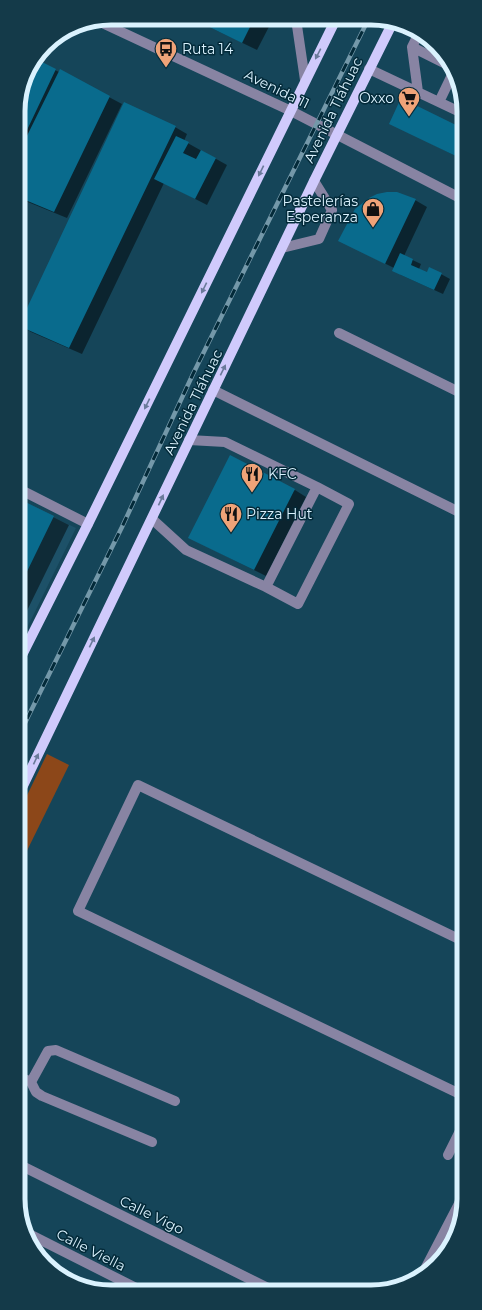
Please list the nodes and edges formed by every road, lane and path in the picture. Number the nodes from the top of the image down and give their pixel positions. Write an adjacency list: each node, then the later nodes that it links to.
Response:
1 (107, 25): 13 (street, Avenida 11)
2 (297, 25): 10 (street)
3 (333, 25): 10 (main road, one-way to 10)
4 (390, 28): 8 (main road, Avenida Tláhuac)
5 (417, 39): 6 (street)
6 (412, 47): 7 (street); 11 (street)
7 (440, 61)
8 (369, 69): 11 (street); 15 (main road, Avenida Tláhuac)
9 (450, 79): 12 (street)
10 (305, 80): 13 (main road)
11 (418, 92): 12 (street)
12 (439, 102): 14 (street)
13 (291, 111): 15 (street, Avenida 11); 27 (main road, one-way to 27)
14 (457, 111)
15 (336, 134): 16 (main road, Avenida Tláhuac); 17 (street, Avenida 11)
16 (314, 181): 18 (main road, Avenida Tláhuac); 18 (street)
17 (457, 196)
18 (282, 248): 20 (main road, Avenida Tláhuac, one-way to 18)
19 (339, 333): 21 (street)
20 (213, 390): 22 (main road, Avenida Tláhuac); 25 (street)
21 (457, 391)
22 (189, 440): 23 (street); 26 (main road, Avenida Tláhuac, one-way to 22)
23 (317, 487): 28 (street); 28 (street)
24 (25, 492): 27 (street)
25 (457, 511)
26 (152, 519): 28 (street); 30 (main road, Avenida Tláhuac, one-way to 26)
27 (88, 524): 29 (main road)
28 (266, 587)
29 (25, 649)
30 (25, 781)
31 (457, 938): 34 (street)
32 (25, 1079): 33 (street)
33 (31, 1082): 35 (street); 37 (street)
34 (457, 1093)
35 (175, 1101)
36 (457, 1137): 38 (street)
37 (152, 1142)
38 (448, 1155)
39 (25, 1167): 44 (street, Calle Vigo)
40 (456, 1209): 42 (street)
41 (34, 1237): 43 (street, Calle Viella)
42 (428, 1263)
43 (130, 1285)
44 (262, 1285)

